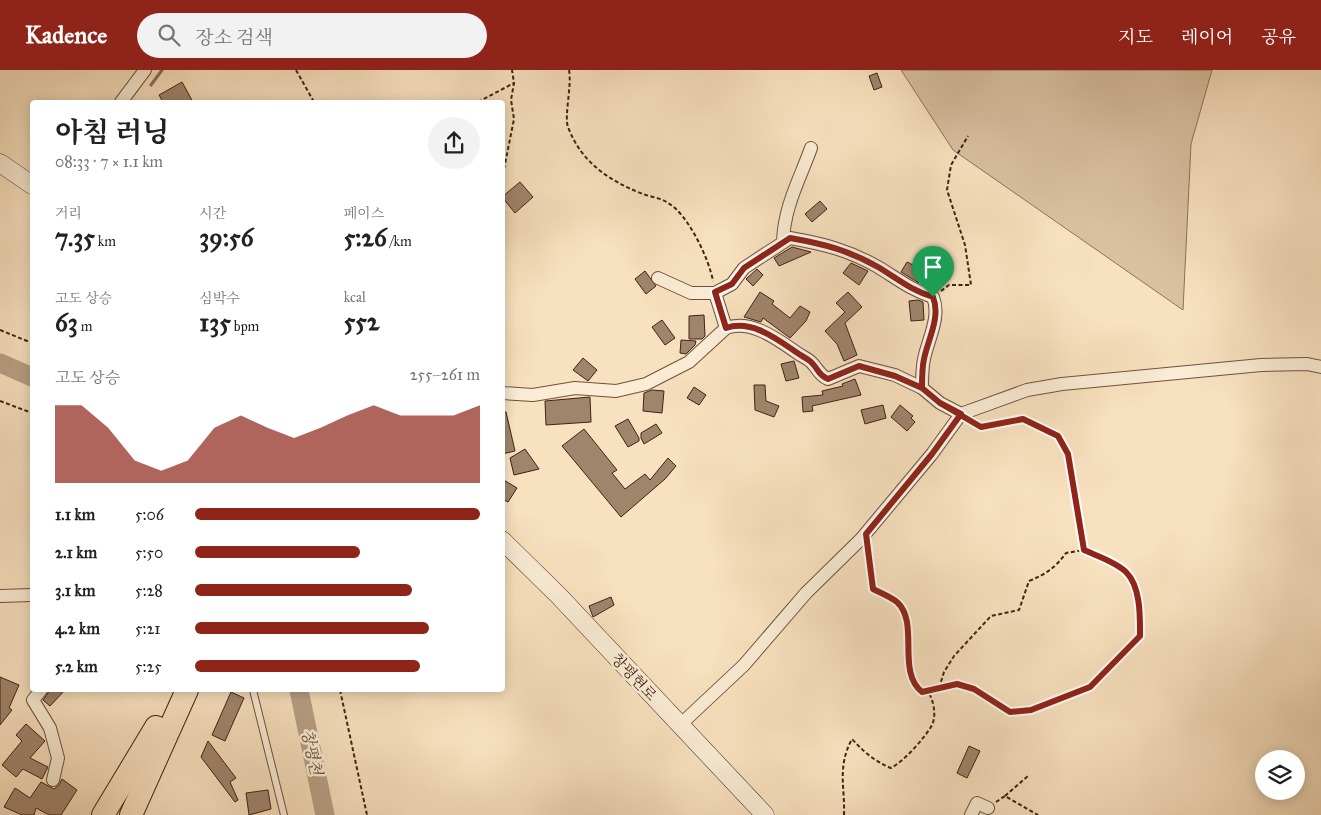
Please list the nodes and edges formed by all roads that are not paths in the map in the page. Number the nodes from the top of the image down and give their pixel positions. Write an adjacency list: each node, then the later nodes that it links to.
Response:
1 (145, 70): 2 (street)
2 (122, 100)
3 (811, 148): 6 (street)
4 (0, 163): 5 (main road)
5 (30, 184)
6 (783, 242): 8 (street); 11 (street)
7 (658, 278): 8 (street)
8 (715, 292): 9 (street)
9 (726, 328): 11 (street); 12 (street)
10 (1321, 367): 13 (street)
11 (922, 388): 13 (street)
12 (505, 392)
13 (961, 414): 21 (street)
14 (505, 543): 21 (main road, 창평현로)
15 (30, 595): 16 (street)
16 (0, 596)
17 (39, 692): 23 (street)
18 (171, 692): 22 (highway)
19 (186, 692): 22 (highway)
20 (253, 692): 29 (lane)
21 (680, 725): 30 (main road, 창평현로)
22 (161, 730): 25 (highway); 26 (highway); 27 (highway); 28 (highway)
23 (53, 780)
24 (988, 808): 31 (street)
25 (103, 815)
26 (117, 815)
27 (131, 815)
28 (141, 815)
29 (284, 815)
30 (765, 815)
31 (971, 815)

